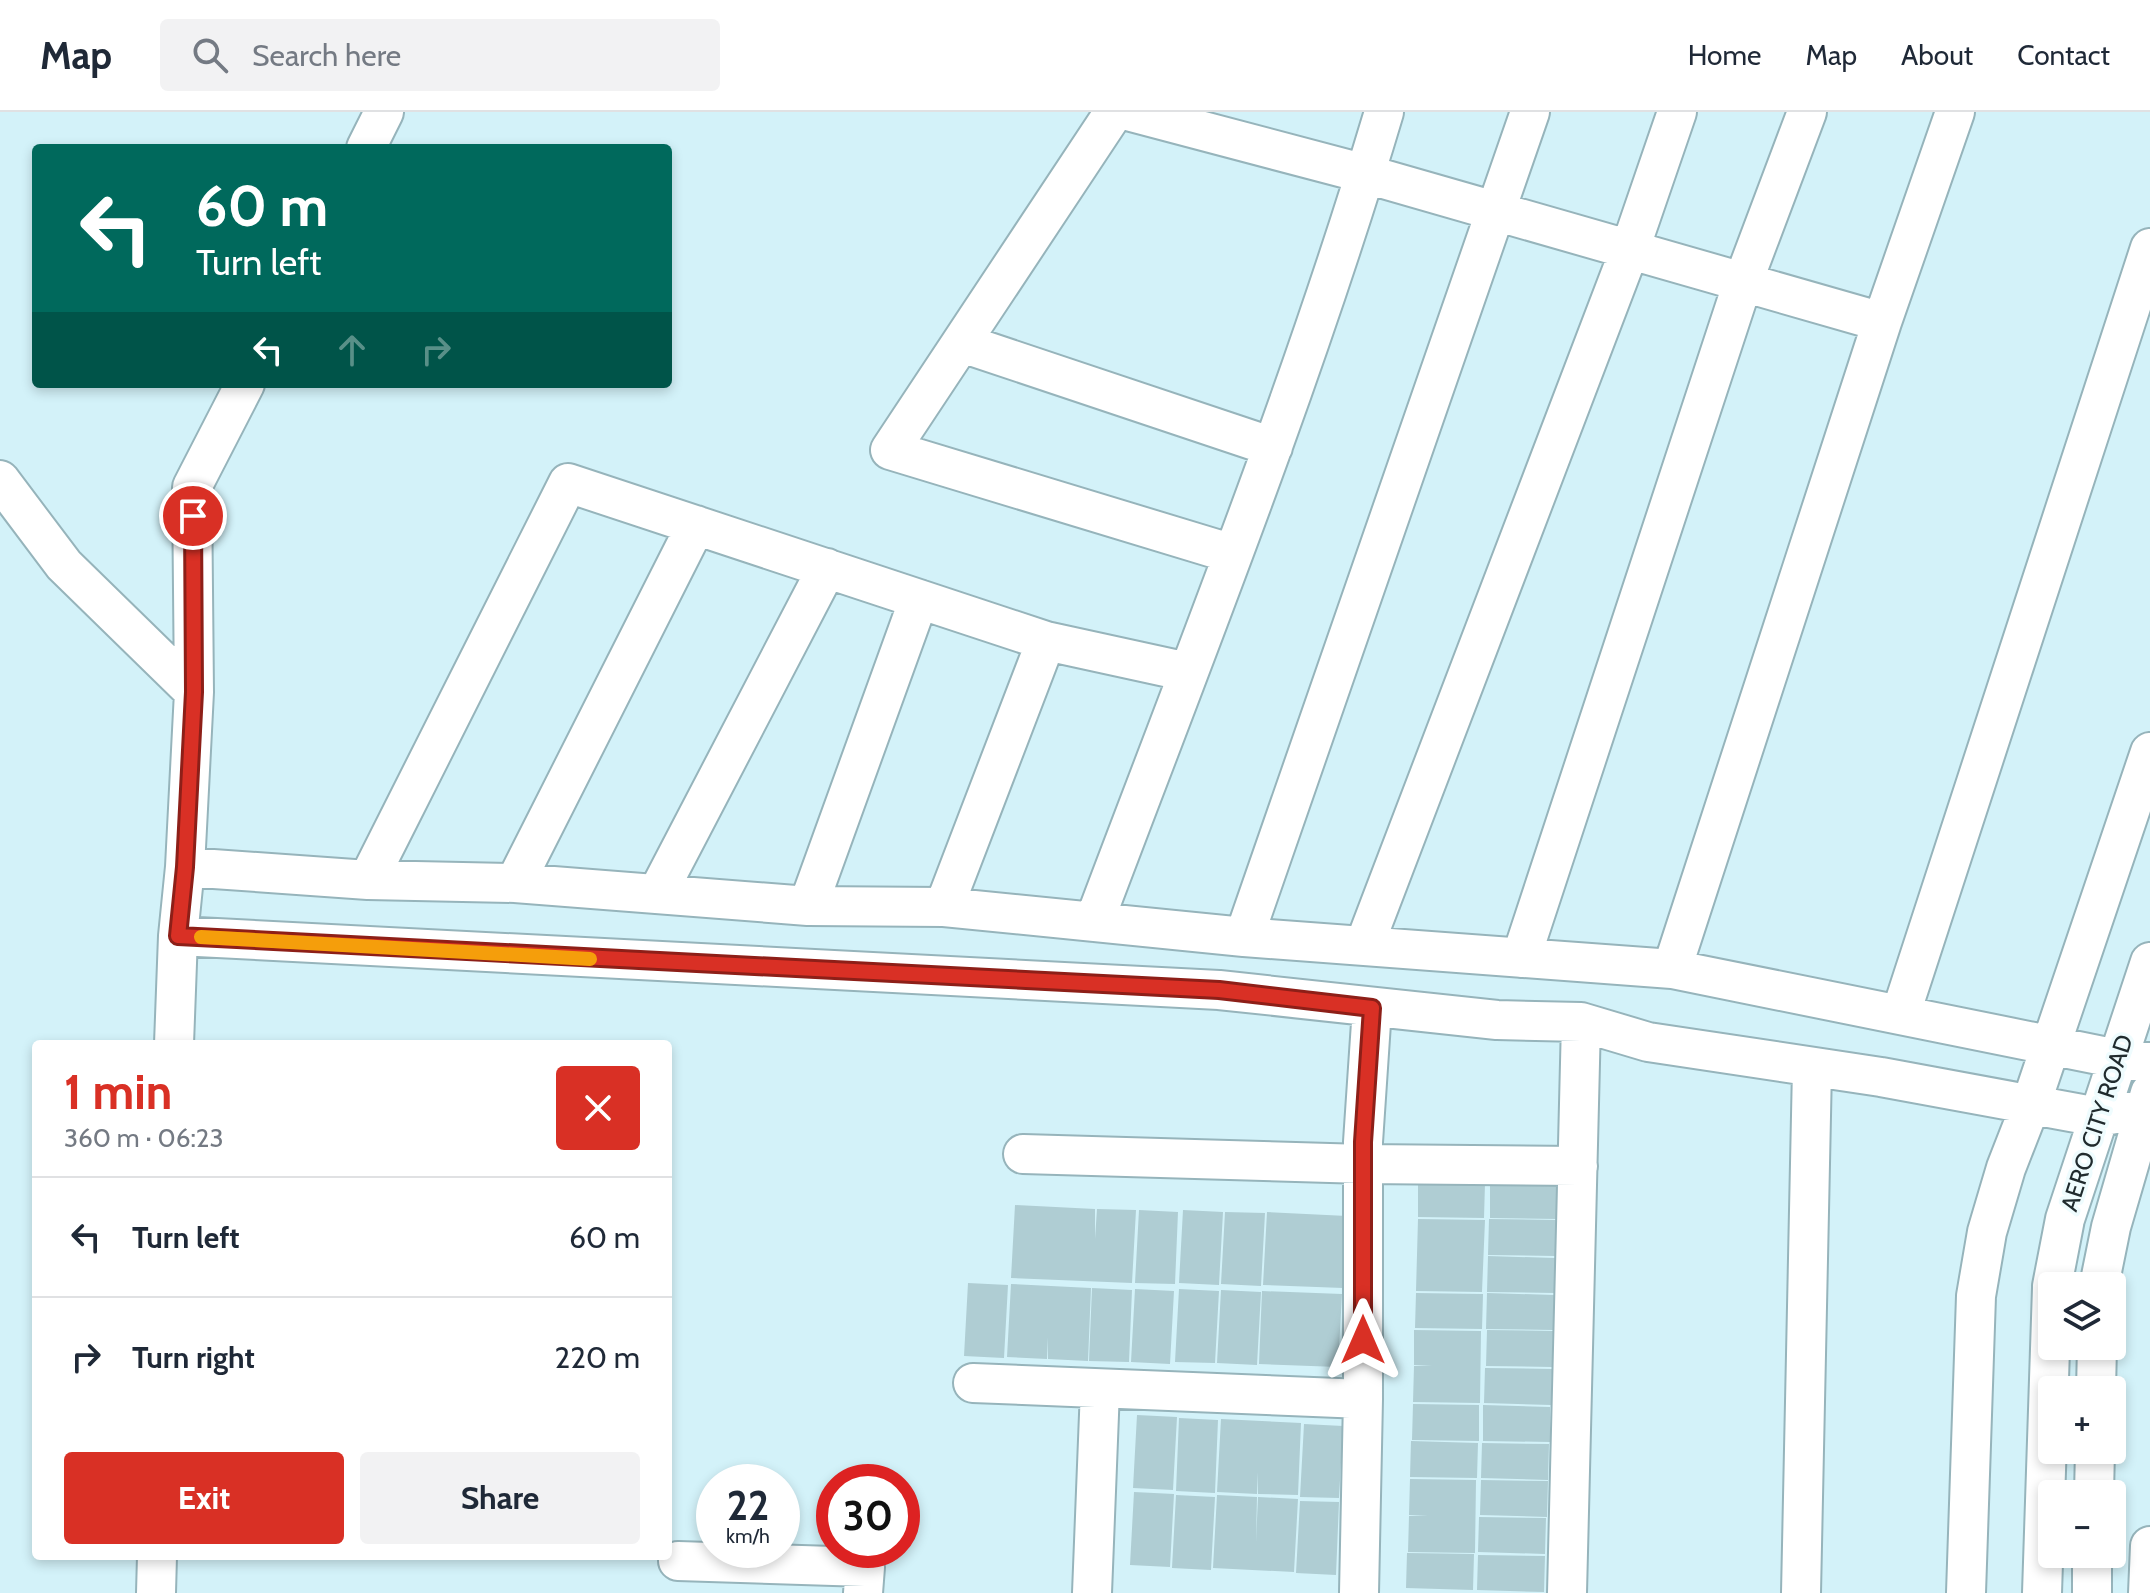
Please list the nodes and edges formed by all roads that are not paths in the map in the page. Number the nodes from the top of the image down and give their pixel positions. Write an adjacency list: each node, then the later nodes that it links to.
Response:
1 (384, 112): 9 (street)
2 (1114, 112): 16 (street)
3 (1131, 112): 10 (street)
4 (1384, 112): 10 (street)
5 (1530, 112): 11 (street)
6 (1677, 112): 13 (street)
7 (1807, 112): 14 (street)
8 (1955, 112): 15 (street)
9 (368, 144)
10 (1366, 174): 11 (street); 18 (street)
11 (1495, 211): 13 (street); 36 (street)
12 (2150, 248): 42 (street)
13 (1630, 249): 14 (street); 37 (street)
14 (1743, 282): 15 (street); 38 (street)
15 (1882, 322): 40 (street)
16 (962, 343): 18 (street); 21 (street)
17 (243, 388): 26 (street)
18 (1273, 447): 21 (street)
19 (0, 480): 26 (street)
20 (696, 525): 22 (street); 29 (street); 30 (street)
21 (1233, 554): 25 (street)
22 (827, 568): 23 (street); 31 (street)
23 (919, 599): 24 (street); 32 (street)
24 (1046, 641): 25 (street); 33 (street)
25 (1188, 672): 34 (street)
26 (194, 692): 28 (street)
27 (2150, 752): 45 (street)
28 (185, 867): 29 (street); 35 (street)
29 (368, 880): 30 (street)
30 (515, 883): 31 (street)
31 (657, 894): 32 (street)
32 (808, 906): 33 (street)
33 (944, 907): 34 (street)
34 (1094, 922): 36 (street)
35 (178, 936): 41 (street); 44 (street)
36 (1244, 937): 37 (street)
37 (1364, 946): 38 (street)
38 (1521, 958): 40 (street)
39 (2150, 962): 46 (street, AERO CITY ROAD)
40 (1672, 969): 42 (street)
41 (1372, 1008): 43 (street); 52 (street)
42 (1901, 1013): 45 (street)
43 (1581, 1022): 47 (street); 53 (street)
44 (174, 1040)
45 (2051, 1044): 46 (street); 48 (street)
46 (2134, 1061): 50 (street, AERO CITY ROAD)
47 (1812, 1068): 48 (street); 69 (street)
48 (2031, 1104): 50 (street); 70 (street)
49 (2148, 1104): 50 (street); 55 (street, AERO CITY ROAD)
50 (2098, 1117): 54 (street, AERO CITY ROAD)
51 (1023, 1154): 52 (street)
52 (1364, 1164): 53 (street); 59 (street)
53 (1578, 1166): 68 (street)
54 (2055, 1272)
55 (2102, 1272)
56 (2050, 1360): 71 (street, AERO CITY ROAD)
57 (973, 1383): 58 (street)
58 (1100, 1389): 59 (street); 66 (street)
59 (1363, 1399): 67 (street)
60 (2150, 1546): 73 (street)
61 (157, 1560): 64 (street)
62 (678, 1561): 65 (street)
63 (2092, 1568): 72 (street)
64 (156, 1593)
65 (863, 1593)
66 (1092, 1593)
67 (1359, 1593)
68 (1567, 1593)
69 (1801, 1593)
70 (1966, 1593)
71 (2042, 1593)
72 (2092, 1593)
73 (2148, 1593)

